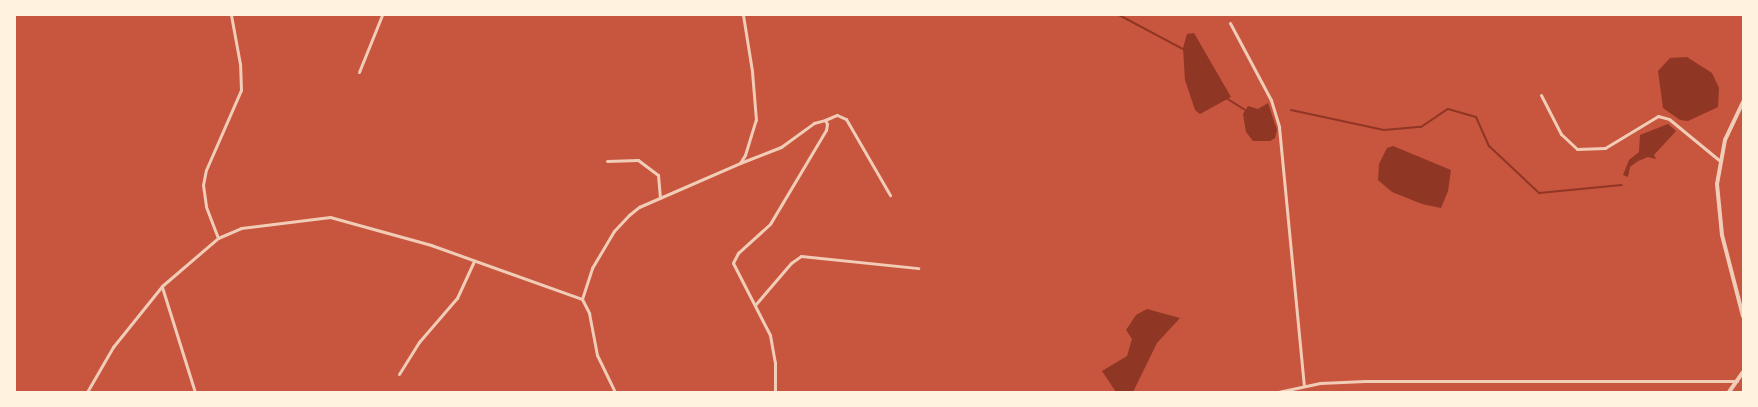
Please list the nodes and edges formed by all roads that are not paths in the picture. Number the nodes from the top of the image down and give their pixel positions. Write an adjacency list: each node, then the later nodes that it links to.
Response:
1 (231, 15): 14 (street)
2 (382, 15): 5 (street)
3 (743, 15): 11 (street)
4 (1230, 23): 24 (street)
5 (359, 72)
6 (1541, 95): 9 (street)
7 (1743, 102): 9 (street)
8 (825, 120): 11 (street); 12 (street); 19 (street)
9 (1719, 160): 20 (street)
10 (608, 161): 13 (street)
11 (740, 163): 13 (street)
12 (890, 196)
13 (660, 198): 18 (street)
14 (218, 238): 15 (street); 17 (street)
15 (474, 262): 18 (street); 22 (street)
16 (918, 268): 19 (street)
17 (162, 286): 25 (street); 26 (street)
18 (582, 299): 27 (street)
19 (755, 305): 28 (street)
20 (1743, 316)
21 (1743, 372): 23 (street)
22 (399, 374)
23 (1738, 381): 24 (street); 30 (street)
24 (1304, 385): 29 (street)
25 (87, 392)
26 (195, 392)
27 (615, 392)
28 (775, 392)
29 (1278, 392)
30 (1729, 392)

